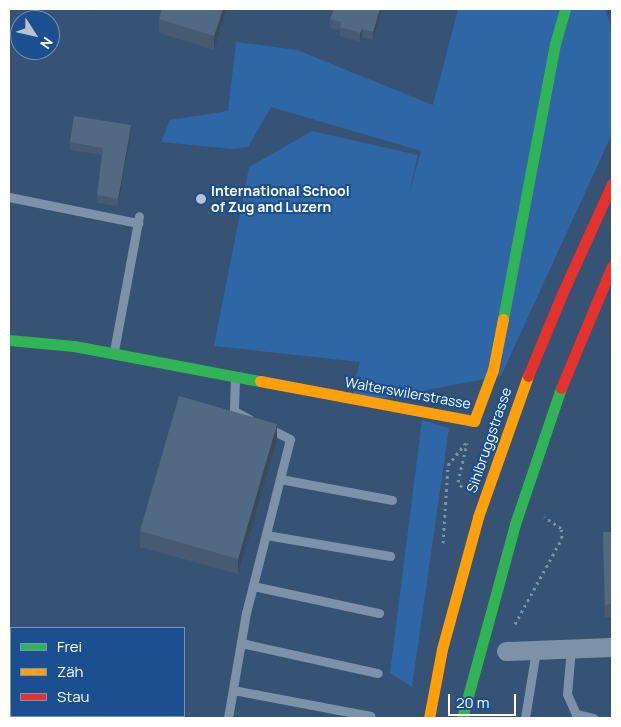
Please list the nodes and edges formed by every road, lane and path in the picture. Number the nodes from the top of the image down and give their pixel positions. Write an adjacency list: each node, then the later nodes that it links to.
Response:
1 (565, 9): 7 (main road, Walterswilerstrasse)
2 (612, 184): 26 (main road, Sihlbruggstrasse)
3 (9, 197): 6 (lane)
4 (612, 266): 27 (main road)
5 (9, 340): 6 (main road, Walterswilerstrasse)
6 (114, 353): 7 (main road, Walterswilerstrasse)
7 (235, 376): 9 (lane)
8 (468, 441): 10 (path)
9 (280, 479): 11 (lane); 13 (lane)
10 (464, 490)
11 (392, 500)
12 (543, 516): 21 (path)
13 (266, 535): 14 (lane); 15 (lane)
14 (390, 556)
15 (253, 586): 16 (lane); 17 (lane)
16 (379, 613)
17 (241, 643): 22 (lane); 23 (lane)
18 (612, 647): 19 (street)
19 (571, 648): 20 (street); 29 (lane)
20 (536, 650): 21 (street); 28 (lane)
21 (506, 651)
22 (378, 673)
23 (233, 690): 24 (lane); 25 (lane)
24 (371, 716)
25 (228, 718)
26 (429, 718)
27 (462, 718)
28 (525, 718)
29 (594, 718)

